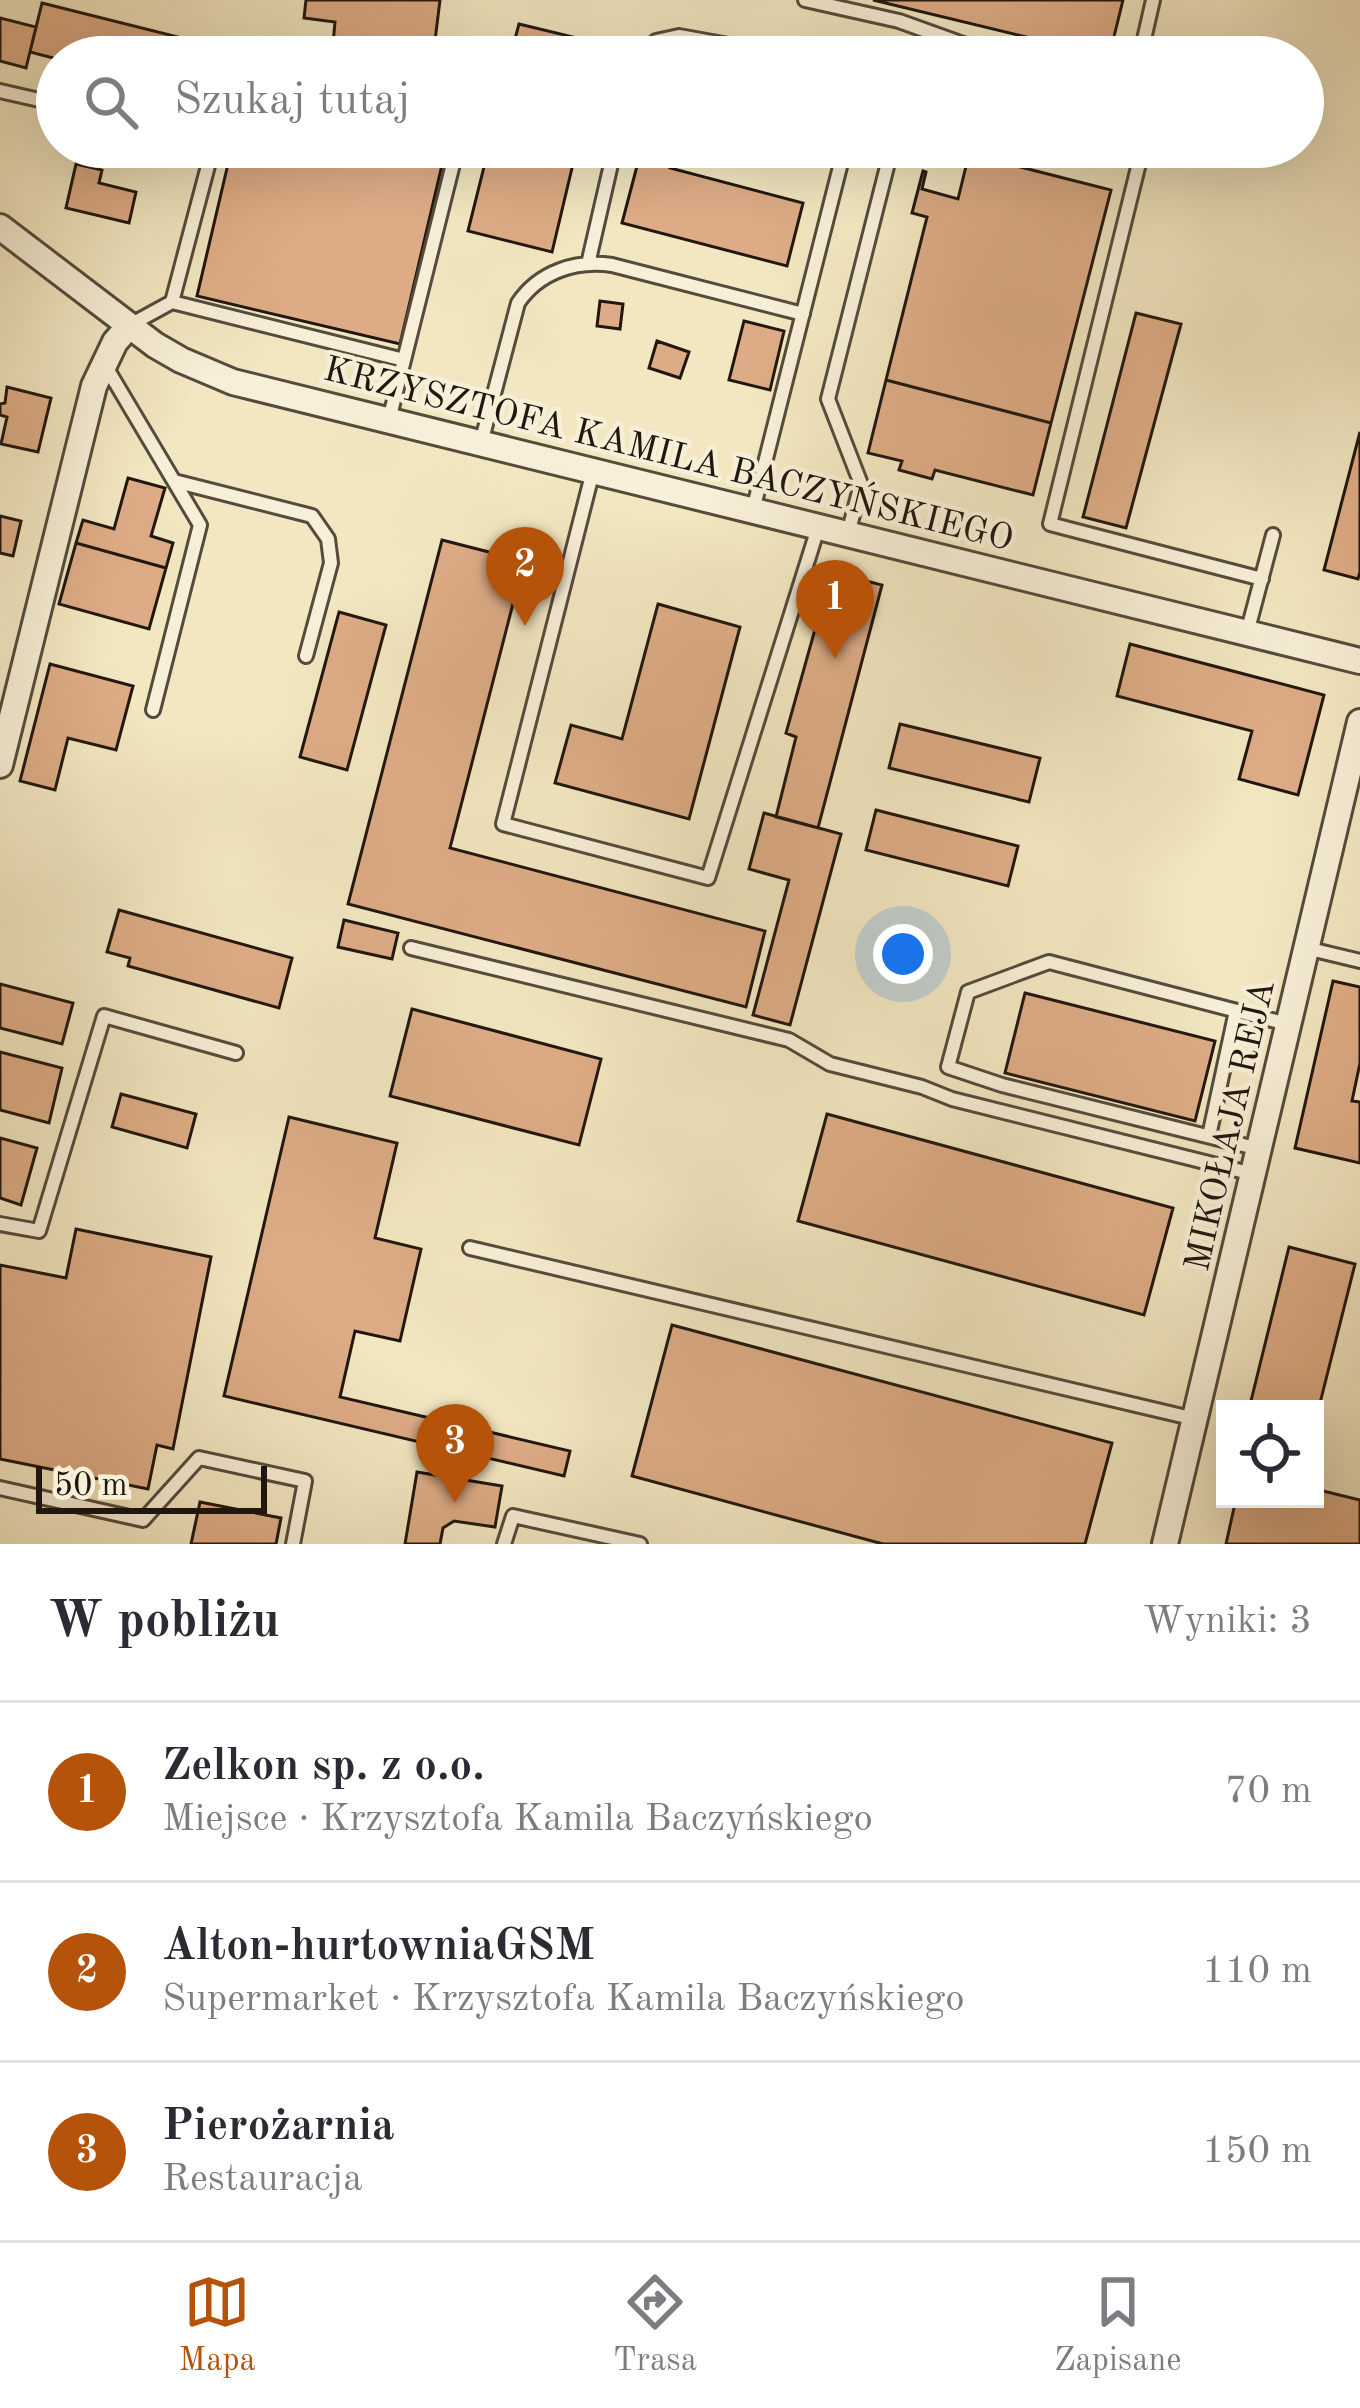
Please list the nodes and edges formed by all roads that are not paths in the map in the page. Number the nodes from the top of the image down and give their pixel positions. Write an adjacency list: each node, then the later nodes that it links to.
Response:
1 (805, 0): 3 (lane)
2 (1154, 0): 4 (lane)
3 (941, 36)
4 (1145, 36)
5 (0, 91): 6 (lane)
6 (36, 99)
7 (207, 168): 15 (lane)
8 (451, 168): 18 (lane)
9 (610, 168): 14 (lane)
10 (840, 168): 16 (lane)
11 (887, 168): 26 (lane)
12 (1141, 168): 28 (lane)
13 (0, 226): 17 (street, KRZYSZTOFA KAMILA BACZYŃSKIEGO)
14 (588, 264): 16 (lane); 21 (lane)
15 (172, 302): 17 (lane); 18 (lane)
16 (803, 314): 24 (lane)
17 (129, 326): 19 (street); 20 (street, KRZYSZTOFA KAMILA BACZYŃSKIEGO)
18 (404, 360): 20 (lane)
19 (104, 364): 23 (lane); 34 (street)
20 (389, 420): 21 (street, KRZYSZTOFA KAMILA BACZYŃSKIEGO)
21 (481, 443): 22 (street, KRZYSZTOFA KAMILA BACZYŃSKIEGO)
22 (593, 471): 24 (street, KRZYSZTOFA KAMILA BACZYŃSKIEGO); 25 (lane)
23 (174, 481): 30 (lane); 32 (lane)
24 (753, 511): 25 (street, KRZYSZTOFA KAMILA BACZYŃSKIEGO)
25 (818, 526): 26 (street, KRZYSZTOFA KAMILA BACZYŃSKIEGO)
26 (848, 534): 29 (street, KRZYSZTOFA KAMILA BACZYŃSKIEGO)
27 (1274, 535): 28 (lane)
28 (1262, 579): 29 (lane)
29 (1247, 633): 31 (street, KRZYSZTOFA KAMILA BACZYŃSKIEGO)
30 (306, 656)
31 (1360, 661)
32 (153, 710)
33 (1360, 722): 36 (street, MIKOŁAJA REJA)
34 (0, 765)
35 (411, 948): 42 (lane)
36 (1306, 948): 37 (lane); 39 (street, MIKOŁAJA REJA)
37 (1360, 961)
38 (1236, 1011): 39 (lane); 41 (lane); 41 (lane)
39 (1288, 1024): 42 (street, MIKOŁAJA REJA)
40 (236, 1052): 43 (lane)
41 (1209, 1136): 42 (lane)
42 (1256, 1161): 45 (street, MIKOŁAJA REJA)
43 (0, 1224)
44 (470, 1248): 45 (lane)
45 (1195, 1419): 50 (street, MIKOŁAJA REJA)
46 (0, 1488): 47 (lane)
47 (293, 1544)
48 (504, 1544): 49 (lane)
49 (640, 1544)
50 (1165, 1544)

